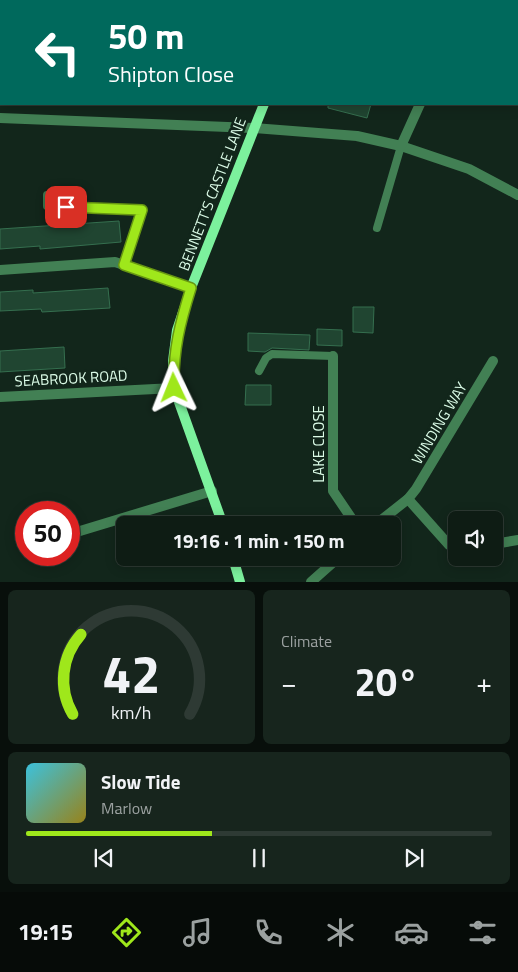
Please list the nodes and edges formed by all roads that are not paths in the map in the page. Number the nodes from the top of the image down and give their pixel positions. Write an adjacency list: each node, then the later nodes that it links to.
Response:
1 (264, 105): 4 (main road, BENNETT'S CASTLE LANE)
2 (420, 105): 5 (street)
3 (0, 118): 4 (street)
4 (253, 128): 5 (street); 11 (main road, BENNETT'S CASTLE LANE)
5 (401, 146): 7 (street); 8 (lane)
6 (47, 195): 9 (lane)
7 (518, 196)
8 (377, 228)
9 (124, 265): 10 (street); 11 (street)
10 (0, 270)
11 (191, 288): 15 (main road, BENNETT'S CASTLE LANE)
12 (333, 356): 14 (lane); 20 (street, LAKE CLOSE)
13 (494, 361): 18 (street, WINDING WAY)
14 (259, 371)
15 (174, 388): 16 (street, SEABROOK ROAD); 17 (main road, BENNETT'S CASTLE LANE)
16 (0, 397)
17 (212, 491): 19 (main road, BENNETT'S CASTLE LANE); 22 (street)
18 (408, 500): 21 (street, WINDING WAY); 25 (street)
19 (220, 516)
20 (350, 516)
21 (387, 516)
22 (80, 531)
23 (518, 540): 24 (street)
24 (503, 542)
25 (448, 543)
26 (235, 566): 28 (main road)
27 (329, 566): 29 (street)
28 (240, 582)
29 (311, 582)

